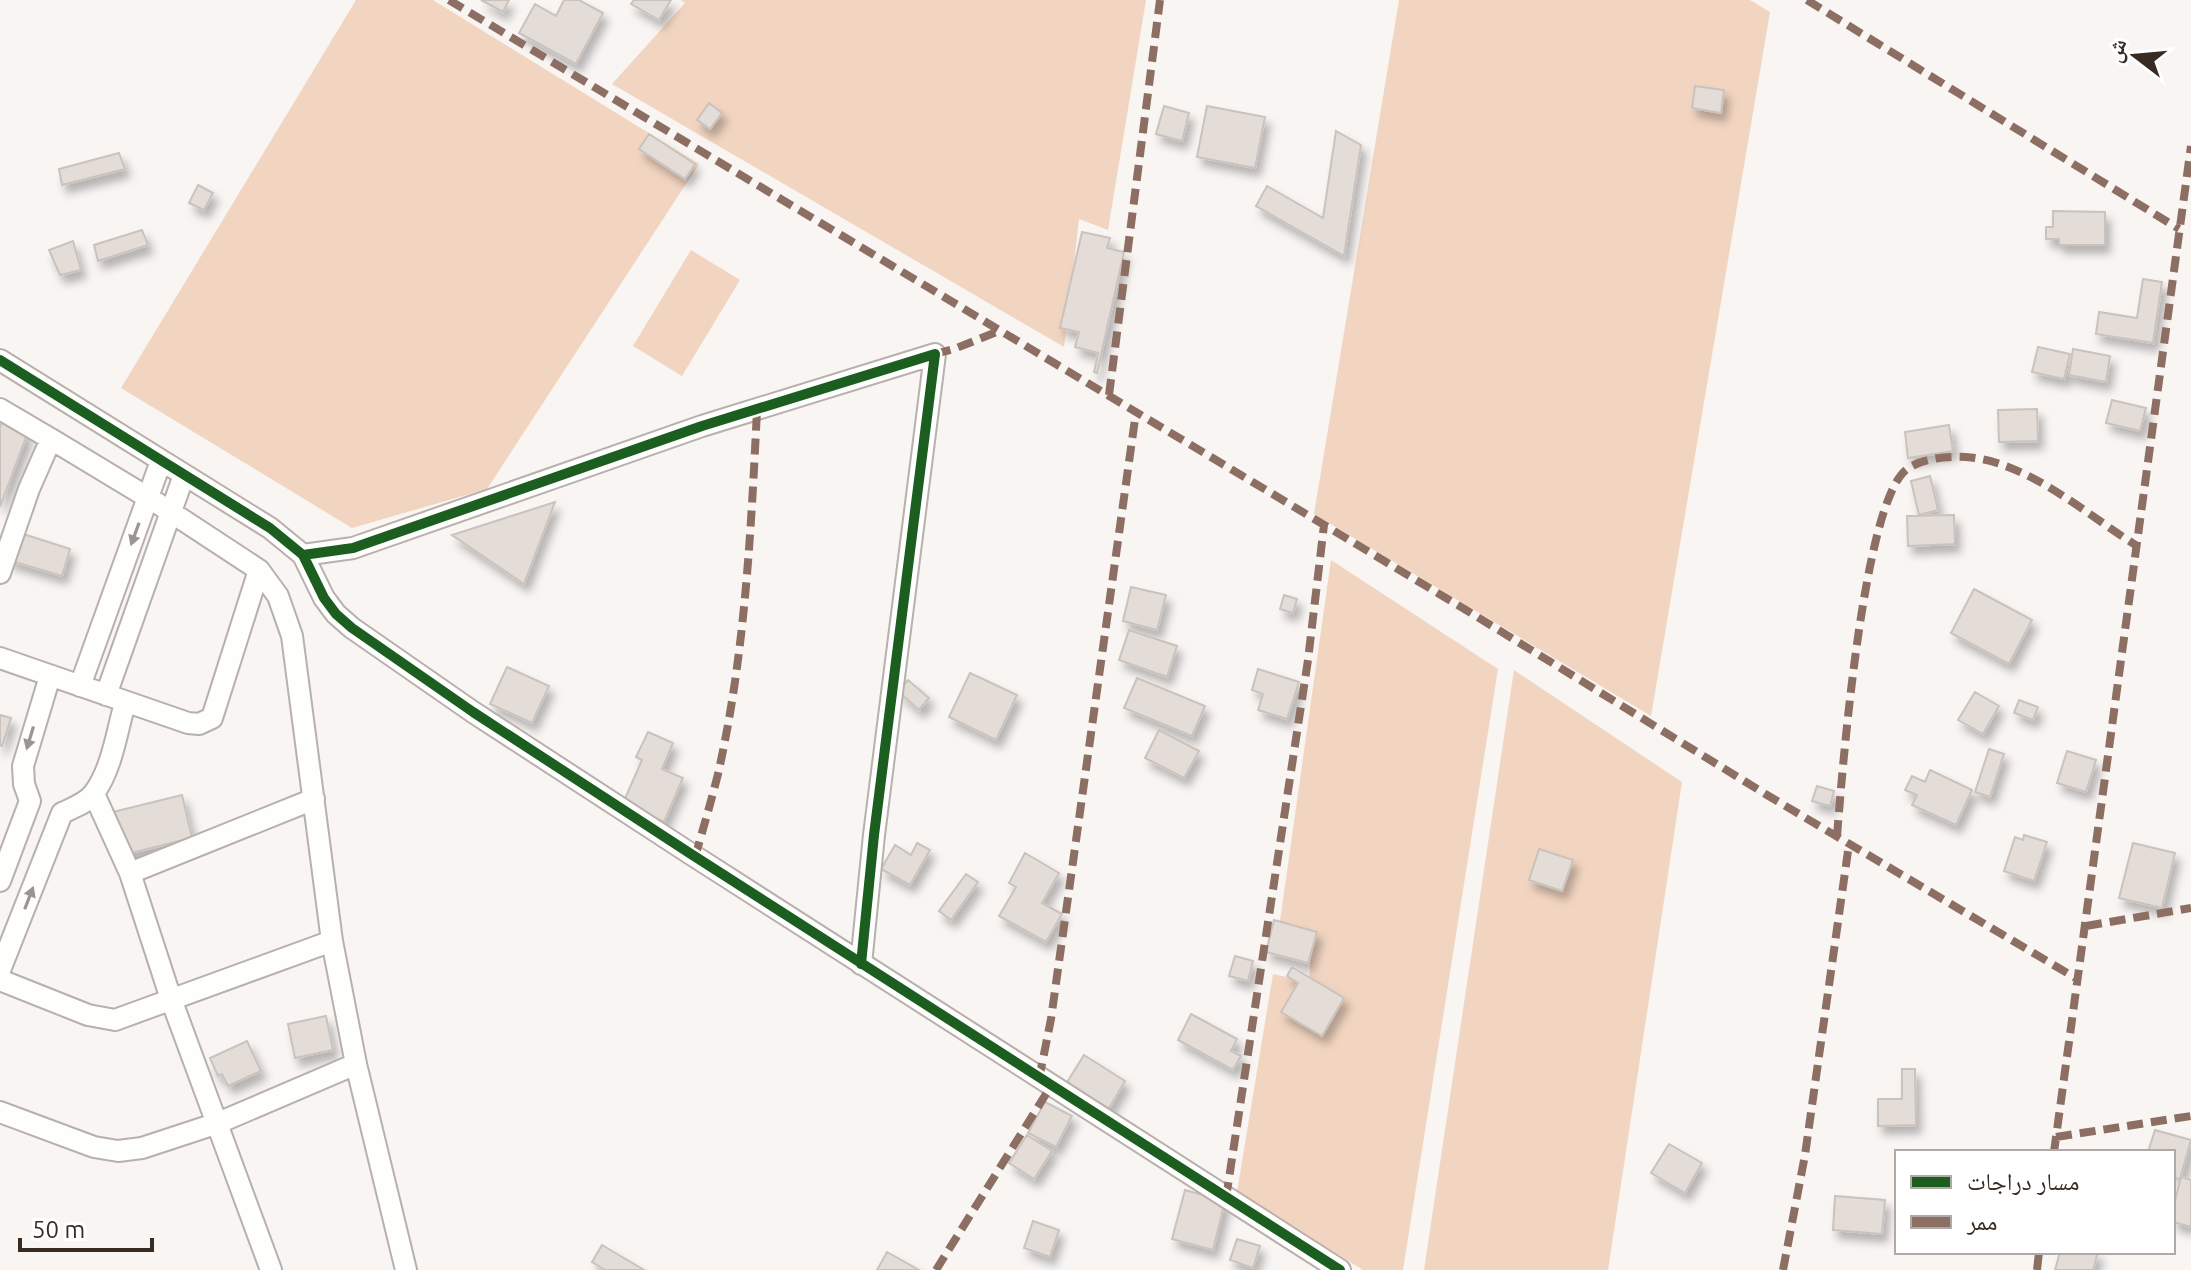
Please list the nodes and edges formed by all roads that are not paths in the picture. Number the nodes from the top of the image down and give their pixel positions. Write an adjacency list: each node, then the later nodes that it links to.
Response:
1 (0, 360): 4 (street)
2 (0, 409): 3 (street)
3 (51, 439): 6 (street); 10 (street)
4 (161, 461): 5 (street); 6 (street)
5 (184, 475): 7 (street); 8 (street)
6 (148, 498): 7 (street); 13 (street, one-way to 13)
7 (169, 511): 9 (street); 14 (street)
8 (303, 555): 23 (street); 23 (street)
9 (259, 570): 15 (street); 17 (street)
10 (0, 573)
11 (0, 658): 12 (street)
12 (50, 676): 13 (street); 18 (street, one-way to 18)
13 (80, 686): 14 (street)
14 (106, 695): 15 (street)
15 (125, 703): 16 (street)
16 (94, 794): 19 (street); 20 (street)
17 (314, 799): 20 (street); 22 (street)
18 (30, 801): 19 (street); 21 (street)
19 (62, 813): 24 (street, one-way to 19)
20 (130, 873): 26 (street)
21 (0, 881)
22 (332, 941): 26 (street); 27 (street)
23 (861, 964): 32 (street)
24 (0, 970)
25 (0, 980): 26 (street)
26 (171, 999): 29 (street)
27 (356, 1064): 29 (street); 31 (street)
28 (0, 1112): 29 (street)
29 (218, 1123): 30 (street)
30 (271, 1270)
31 (406, 1270)
32 (1340, 1270)

